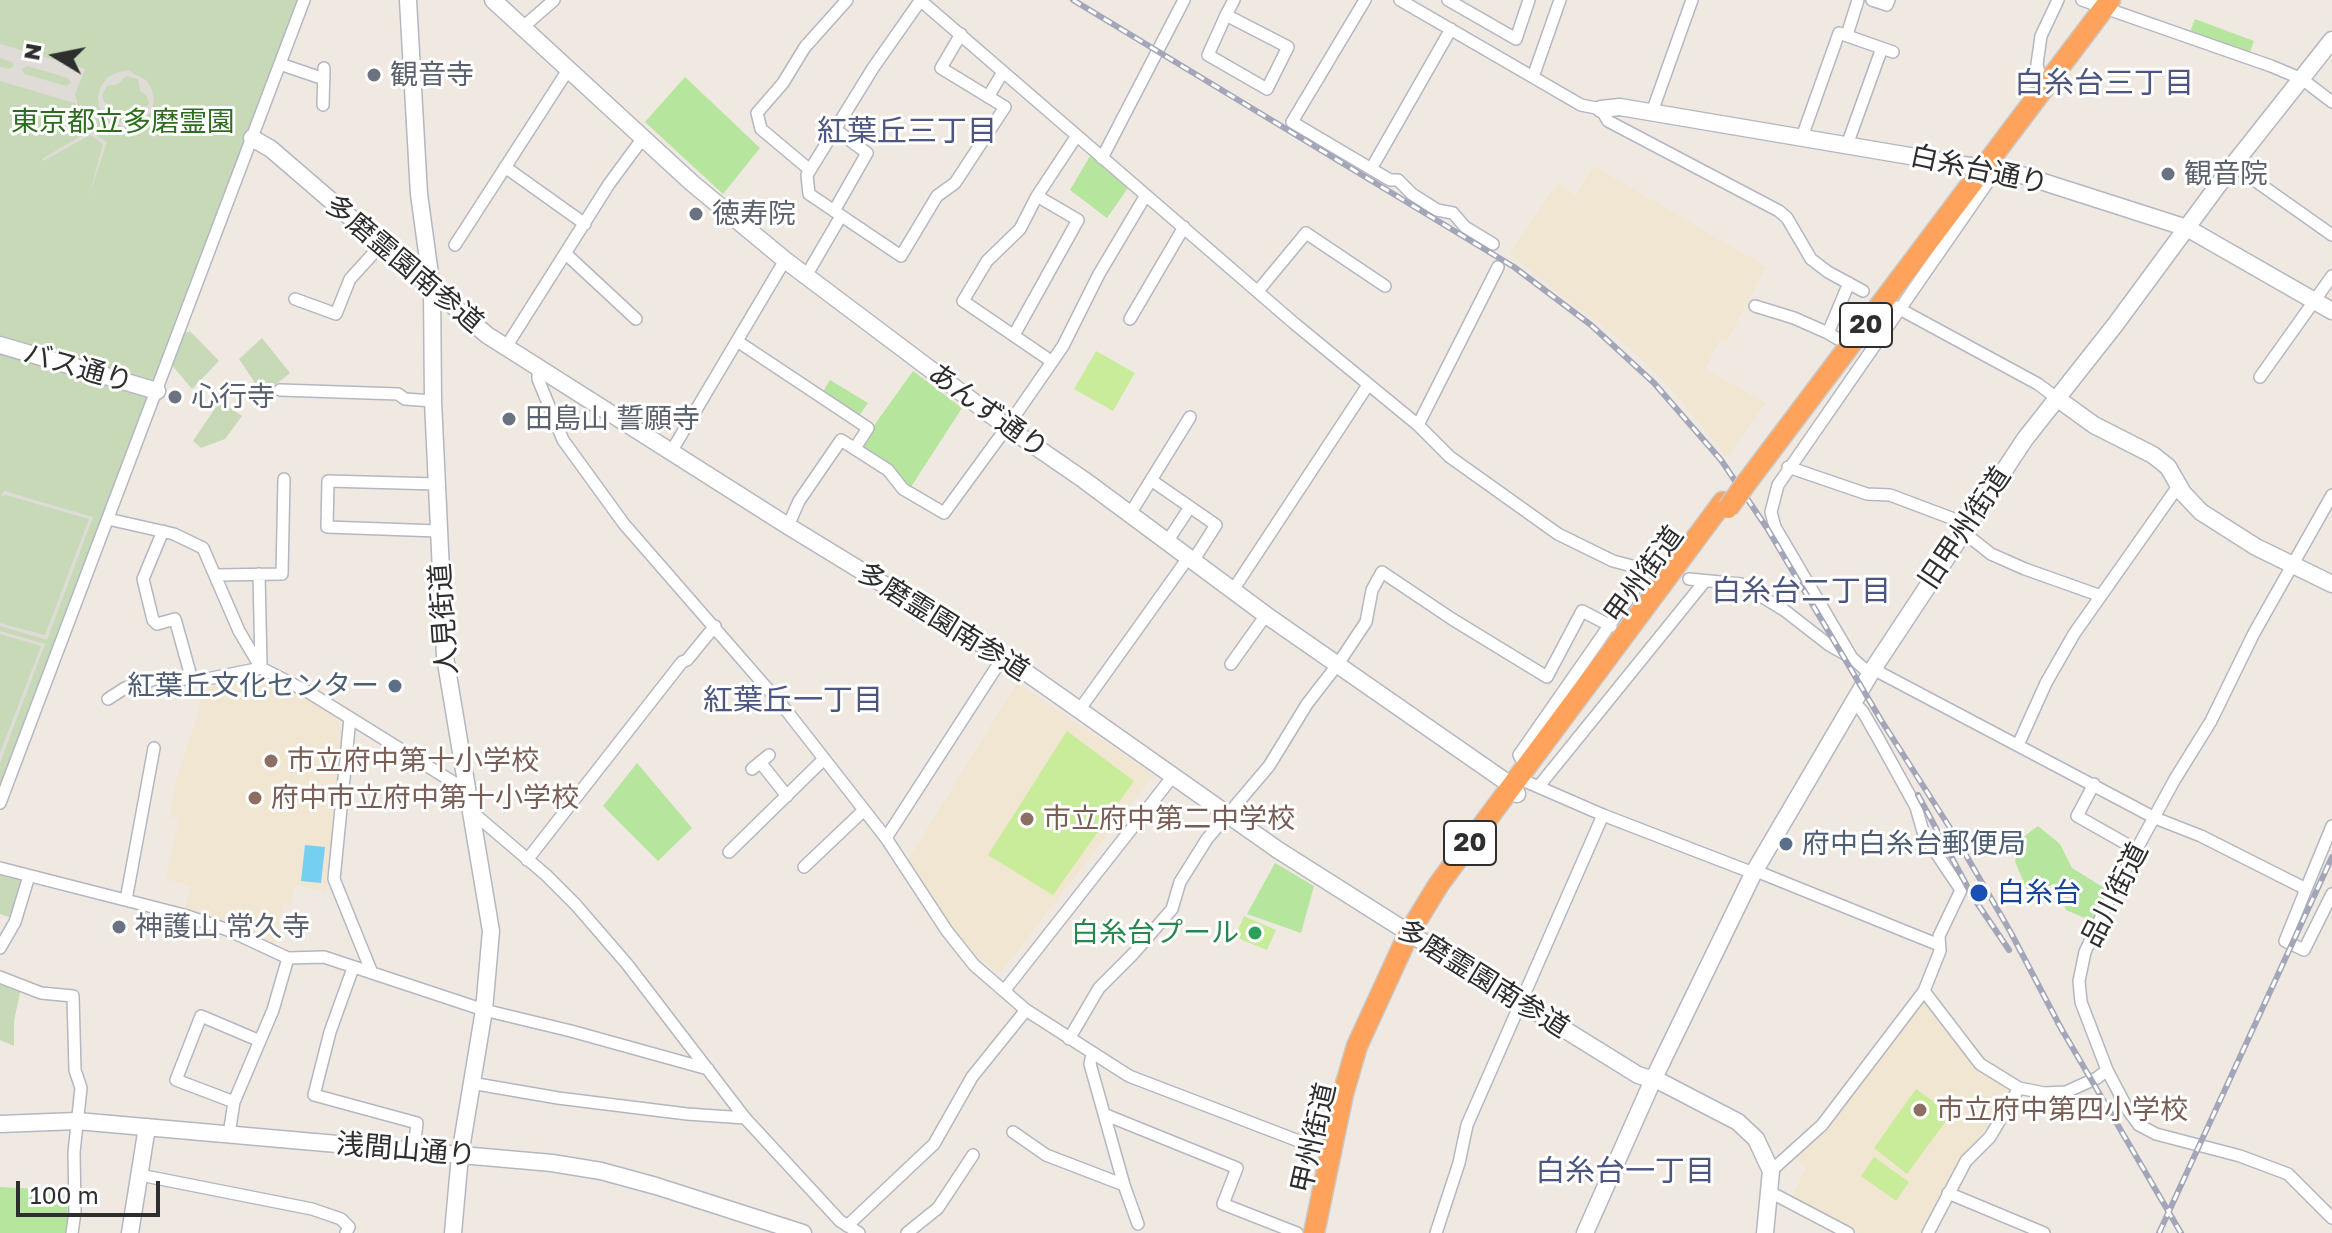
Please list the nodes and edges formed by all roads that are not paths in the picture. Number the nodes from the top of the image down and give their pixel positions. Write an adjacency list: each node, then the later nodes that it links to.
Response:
1 (304, 0): 26 (street)
2 (408, 0): 66 (street, 人見街道)
3 (493, 0): 21 (street, あんず通り)
4 (554, 0): 21 (street)
5 (847, 0): 48 (street)
6 (920, 0): 23 (street); 37 (street)
7 (1184, 0): 43 (street)
8 (1234, 0): 20 (street)
9 (1365, 0): 47 (street)
10 (1400, 0): 22 (street)
11 (1448, 0): 12 (street)
12 (1529, 0)
13 (1560, 0): 30 (street)
14 (1692, 0): 36 (street)
15 (1858, 0): 24 (street)
16 (1872, 0): 17 (street)
17 (1889, 0)
18 (2058, 0): 28 (street)
19 (2098, 2): 28 (highway, 甲州街道 / 20); 31 (street); 46 (highway, 甲州街道 / 20)
20 (1226, 15): 20 (street)
21 (522, 28): 27 (street, あんず通り)
22 (1451, 29): 30 (street); 47 (street)
23 (961, 34): 29 (street); 32 (street)
24 (1847, 35): 39 (street); 42 (street)
25 (2332, 40): 31 (street, 旧甲州街道)
26 (280, 64): 34 (street); 40 (street)
27 (568, 70): 41 (street, あんず通り); 45 (street)
28 (2038, 71): 46 (highway, 甲州街道 / 20)
29 (1003, 72): 32 (street); 38 (street)
30 (1533, 77): 35 (street)
31 (2302, 79): 33 (street); 44 (street, 旧甲州街道)
32 (988, 97): 51 (street)
33 (2332, 102)
34 (323, 105)
35 (1601, 109): 36 (street, 白糸台通り); 64 (street)
36 (1652, 112): 39 (street, 白糸台通り)
37 (836, 130): 48 (street); 51 (street)
38 (1076, 137): 43 (street); 50 (street)
39 (1802, 137): 42 (street, 白糸台通り)
40 (252, 138): 57 (street, 多磨霊園南参道); 85 (street)
41 (643, 138): 52 (street); 60 (street, あんず通り)
42 (1847, 145): 46 (street, 白糸台通り)
43 (1102, 158): 49 (street)
44 (2233, 165): 54 (street, 旧甲州街道); 55 (street)
45 (505, 167): 52 (street); 58 (street)
46 (1985, 167): 54 (street, 白糸台通り); 72 (street); 135 (highway, 甲州街道 / 20)
47 (1371, 169): 56 (street)
48 (810, 170): 51 (street)
49 (1146, 195): 53 (street); 80 (street)
50 (1037, 196): 76 (street); 76 (street)
51 (837, 213): 62 (street)
52 (585, 224): 59 (street)
53 (1184, 227): 67 (street); 75 (street)
54 (2187, 228): 70 (street, 白糸台通り); 86 (street, 旧甲州街道)
55 (2332, 235)
56 (1493, 244)
57 (381, 245): 66 (street, 多磨霊園南参道); 69 (street)
58 (455, 245)
59 (566, 254): 74 (street); 79 (street)
60 (785, 260): 62 (street, あんず通り); 77 (street)
61 (1498, 267): 89 (street)
62 (806, 276): 90 (street, あんず通り)
63 (2332, 276): 70 (street)
64 (1849, 283): 68 (street); 71 (street)
65 (1385, 286): 67 (street)
66 (432, 289): 79 (street, 多磨霊園南参道); 87 (street, 人見街道)
67 (1258, 291): 83 (street)
68 (1863, 291)
69 (295, 299)
70 (2314, 301): 73 (street, 白糸台通り); 82 (street)
71 (1755, 306)
72 (1897, 307): 86 (street); 93 (street)
73 (2332, 311)
74 (636, 319)
75 (1130, 319)
76 (1014, 335): 80 (street)
77 (737, 341): 91 (street); 92 (street)
78 (0, 345): 85 (street, バス通り)
79 (506, 347): 81 (street, 多磨霊園南参道)
80 (1051, 361): 90 (street)
81 (538, 367): 92 (street, 多磨霊園南参道); 117 (street)
82 (2260, 377)
83 (1368, 385): 89 (street); 114 (street)
84 (280, 390): 87 (street)
85 (157, 391): 101 (street)
86 (2058, 399): 97 (street); 103 (street, 旧甲州街道)
87 (433, 401): 96 (street, 人見街道)
88 (1190, 417): 95 (street)
89 (1418, 425): 118 (street)
90 (1007, 427): 91 (street); 100 (street, あんず通り)
91 (855, 448): 102 (street)
92 (671, 452): 102 (street, 多磨霊園南参道)
93 (1788, 467): 103 (street); 120 (street)
94 (284, 479): 109 (street)
95 (1151, 480): 99 (street); 100 (street)
96 (436, 484): 105 (street, 人見街道); 105 (street)
97 (2179, 485): 108 (street); 115 (street)
98 (2332, 495): 108 (street, 品川街道)
99 (1190, 507): 106 (street); 107 (street)
100 (1130, 514): 106 (street, あんず通り)
101 (108, 519): 104 (street); 139 (street)
102 (788, 526): 119 (street, 多磨霊園南参道)
103 (1964, 528): 115 (street); 124 (street, 旧甲州街道)
104 (163, 531): 110 (street); 125 (street)
105 (438, 531): 137 (street, 人見街道)
106 (1167, 542): 107 (street, あんず通り)
107 (1190, 559): 114 (street, あんず通り); 128 (street)
108 (2293, 565): 113 (street); 144 (street, 品川街道)
109 (259, 574): 110 (street); 123 (street)
110 (215, 575): 123 (street)
111 (1689, 579): 112 (street)
112 (1705, 581): 120 (street); 135 (street)
113 (2332, 584)
114 (1233, 590): 116 (street, あんず通り)
115 (2101, 596): 130 (street)
116 (1266, 615): 121 (street); 122 (street, あんず通り)
117 (715, 626): 132 (street); 149 (street)
118 (1611, 626): 122 (street); 135 (street)
119 (1003, 657): 128 (street, 多磨霊園南参道); 146 (street)
120 (1852, 658): 124 (street)
121 (1231, 664)
122 (1338, 664): 135 (street, あんず通り); 142 (street)
123 (261, 668): 125 (street); 129 (street)
124 (1871, 671): 127 (street, 旧甲州街道); 130 (street)
125 (192, 680): 126 (street)
126 (108, 699)
127 (1853, 701): 152 (street, 旧甲州街道); 158 (street)
128 (1080, 709): 134 (street, 多磨霊園南参道)
129 (350, 718): 137 (street); 162 (street)
130 (2018, 745): 136 (street)
131 (154, 748): 156 (street)
132 (824, 759): 138 (street); 140 (street)
133 (760, 762): 138 (street)
134 (1173, 776): 142 (street, 多磨霊園南参道); 164 (street)
135 (1524, 783): 143 (street); 157 (highway, 甲州街道 / 20)
136 (2094, 784): 144 (street); 147 (street)
137 (466, 790): 141 (street, 人見街道)
138 (787, 796): 148 (street)
139 (0, 803)
140 (864, 810): 146 (street); 150 (street)
141 (470, 811): 149 (street); 167 (street, 人見街道)
142 (1228, 815): 157 (street, 多磨霊園南参道); 169 (street)
143 (1603, 815): 152 (street); 166 (street)
144 (2155, 818): 147 (street, 品川街道); 154 (street)
145 (2332, 826): 154 (street)
146 (886, 838): 164 (street)
147 (2137, 850): 173 (street, 品川街道)
148 (729, 852)
149 (527, 860): 172 (street)
150 (804, 867)
151 (0, 868): 153 (street)
152 (1754, 872): 158 (street); 174 (street, 旧甲州街道)
153 (29, 876): 156 (street); 159 (street)
154 (2306, 889): 155 (street)
155 (2331, 899)
156 (126, 900): 160 (street)
157 (1412, 934): 166 (street, 多磨霊園南参道); 186 (highway, 甲州街道 / 20); 206 (highway, 甲州街道 / 20)
158 (1939, 945): 165 (street)
159 (0, 948)
160 (288, 958): 161 (street); 170 (street)
161 (353, 968): 162 (street); 185 (street)
162 (372, 973): 167 (street)
163 (0, 977): 180 (street)
164 (1004, 991): 168 (street)
165 (1924, 991): 176 (street); 189 (street)
166 (1521, 1002): 174 (street, 多磨霊園南参道); 207 (street)
167 (484, 1010): 172 (street); 175 (street, 人見街道)
168 (1026, 1010): 169 (street); 196 (street)
169 (1069, 1039): 171 (street)
170 (260, 1041): 177 (street); 177 (street)
171 (1092, 1054): 178 (street); 186 (street)
172 (708, 1069): 179 (street)
173 (2107, 1070): 176 (street); 194 (street, 品川街道)
174 (1653, 1080): 189 (street, 多磨霊園南参道); 208 (street, 旧甲州街道)
175 (471, 1083): 179 (street); 187 (street, 人見街道)
176 (2019, 1088): 193 (street)
177 (234, 1102): 184 (street)
178 (1106, 1115): 191 (street); 204 (street)
179 (745, 1118): 196 (street)
180 (77, 1121): 181 (street, 浅間山通り); 182 (street, 浅間山通り); 197 (street)
181 (0, 1124)
182 (147, 1127): 184 (street, 浅間山通り); 190 (street)
183 (1013, 1132): 191 (street)
184 (229, 1134): 185 (street, 浅間山通り)
185 (414, 1150): 187 (street, 浅間山通り)
186 (1330, 1153): 205 (highway, 甲州街道 / 20)
187 (460, 1155): 200 (street, 人見街道); 201 (street, 浅間山通り)
188 (973, 1155): 203 (street)
189 (1771, 1171): 192 (street)
190 (140, 1175): 198 (street); 199 (street)
191 (1124, 1185): 195 (street)
192 (1770, 1192): 209 (street); 210 (street)
193 (1948, 1193): 211 (street); 212 (street)
194 (2332, 1218)
195 (1138, 1224)
196 (847, 1226): 202 (street)
197 (72, 1233)
198 (130, 1233)
199 (346, 1233)
200 (453, 1233)
201 (803, 1233)
202 (859, 1233)
203 (907, 1233)
204 (1297, 1233)
205 (1314, 1233)
206 (1322, 1233)
207 (1436, 1233)
208 (1585, 1233)
209 (1765, 1233)
210 (1848, 1233)
211 (1928, 1233)
212 (2044, 1233)

